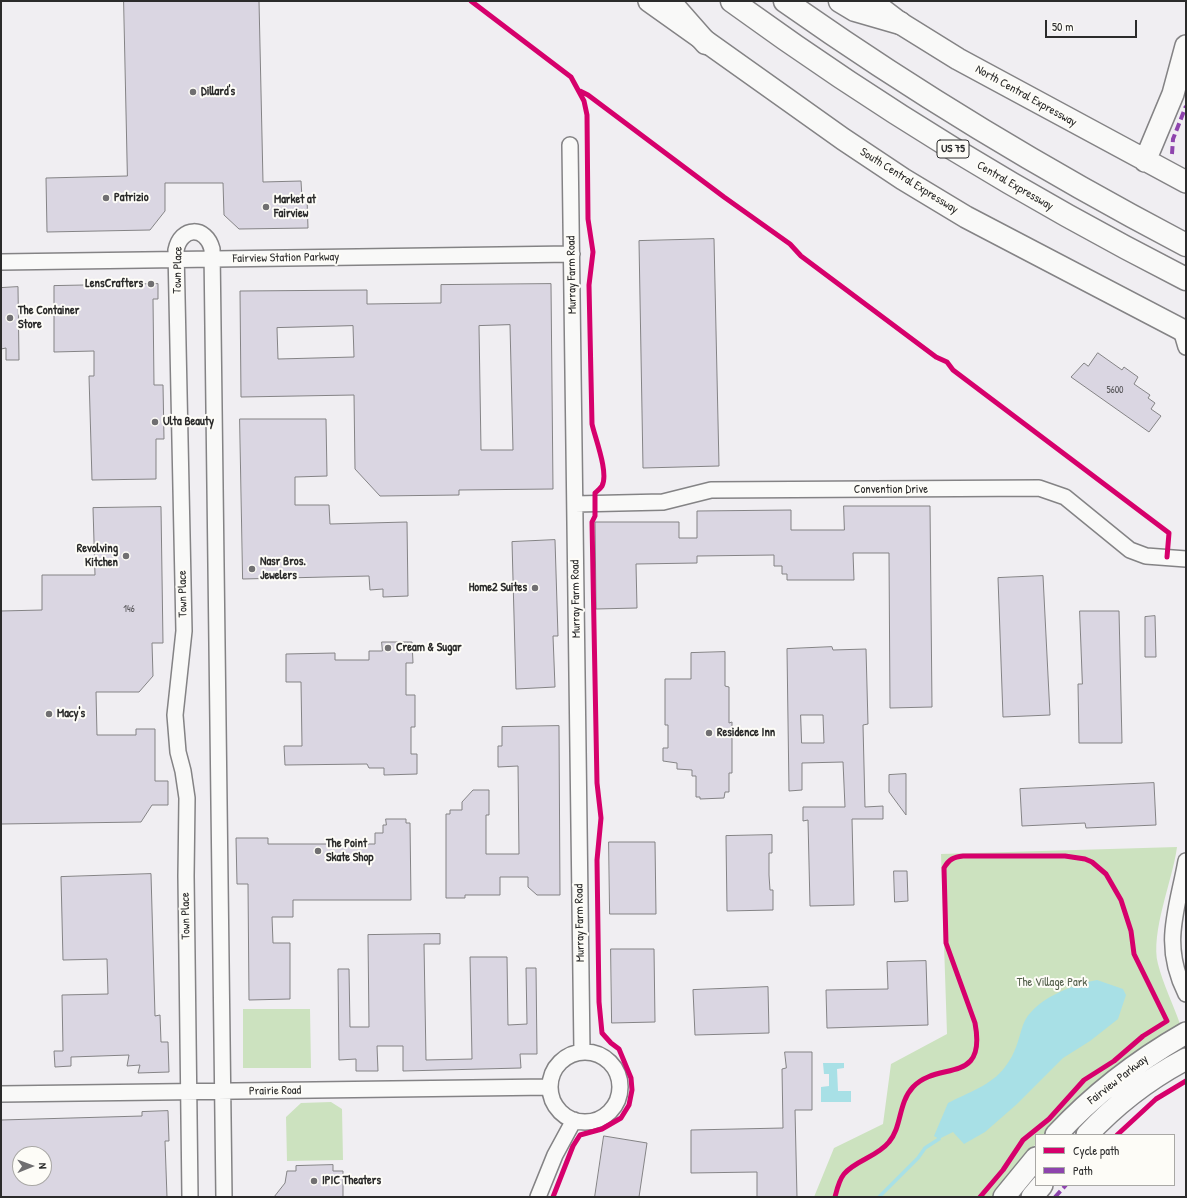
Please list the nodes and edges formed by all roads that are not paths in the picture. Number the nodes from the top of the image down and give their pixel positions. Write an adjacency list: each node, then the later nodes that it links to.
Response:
1 (649, 1): 8 (main road, South Central Expressway)
2 (669, 1): 8 (highway)
3 (732, 1): 18 (highway, Central Expressway / US 75)
4 (785, 1): 13 (highway, US 75)
5 (840, 1): 7 (highway)
6 (871, 1): 7 (main road, North Central Expressway)
7 (900, 23): 11 (main road, North Central Expressway)
8 (706, 43): 19 (main road, South Central Expressway)
9 (1186, 46): 11 (main road)
10 (570, 145): 14 (street, Murray Farm Road)
11 (1145, 161): 12 (main road, North Central Expressway)
12 (1186, 182)
13 (1186, 245)
14 (572, 254): 16 (street, Fairview Station Parkway); 20 (street, Murray Farm Road)
15 (177, 259): 16 (street, Fairview Station Parkway); 16 (street, Town Place); 17 (street, Fairview Station Parkway); 28 (street, Town Place)
16 (212, 259): 29 (street, Town Place)
17 (1, 262)
18 (1186, 279)
19 (1184, 336)
20 (575, 504): 21 (street, Convention Drive); 25 (street, Murray Farm Road)
21 (1186, 559)
22 (1186, 861): 23 (street)
23 (1186, 994)
24 (1186, 1033): 32 (main road, Fairview Parkway)
25 (582, 1052): 27 (street); 31 (street)
26 (1186, 1059): 33 (main road, Fairview Parkway)
27 (550, 1087): 29 (street, Prairie Road); 31 (street)
28 (188, 1092): 29 (street, Prairie Road); 30 (street, Prairie Road); 36 (street, Town Place)
29 (223, 1092): 37 (street, Town Place)
30 (1, 1094)
31 (574, 1120): 38 (street)
32 (1057, 1134)
33 (1087, 1134)
34 (1035, 1159): 39 (main road)
35 (1041, 1186): 40 (main road)
36 (190, 1197)
37 (224, 1197)
38 (538, 1197)
39 (1004, 1197)
40 (1032, 1197)

